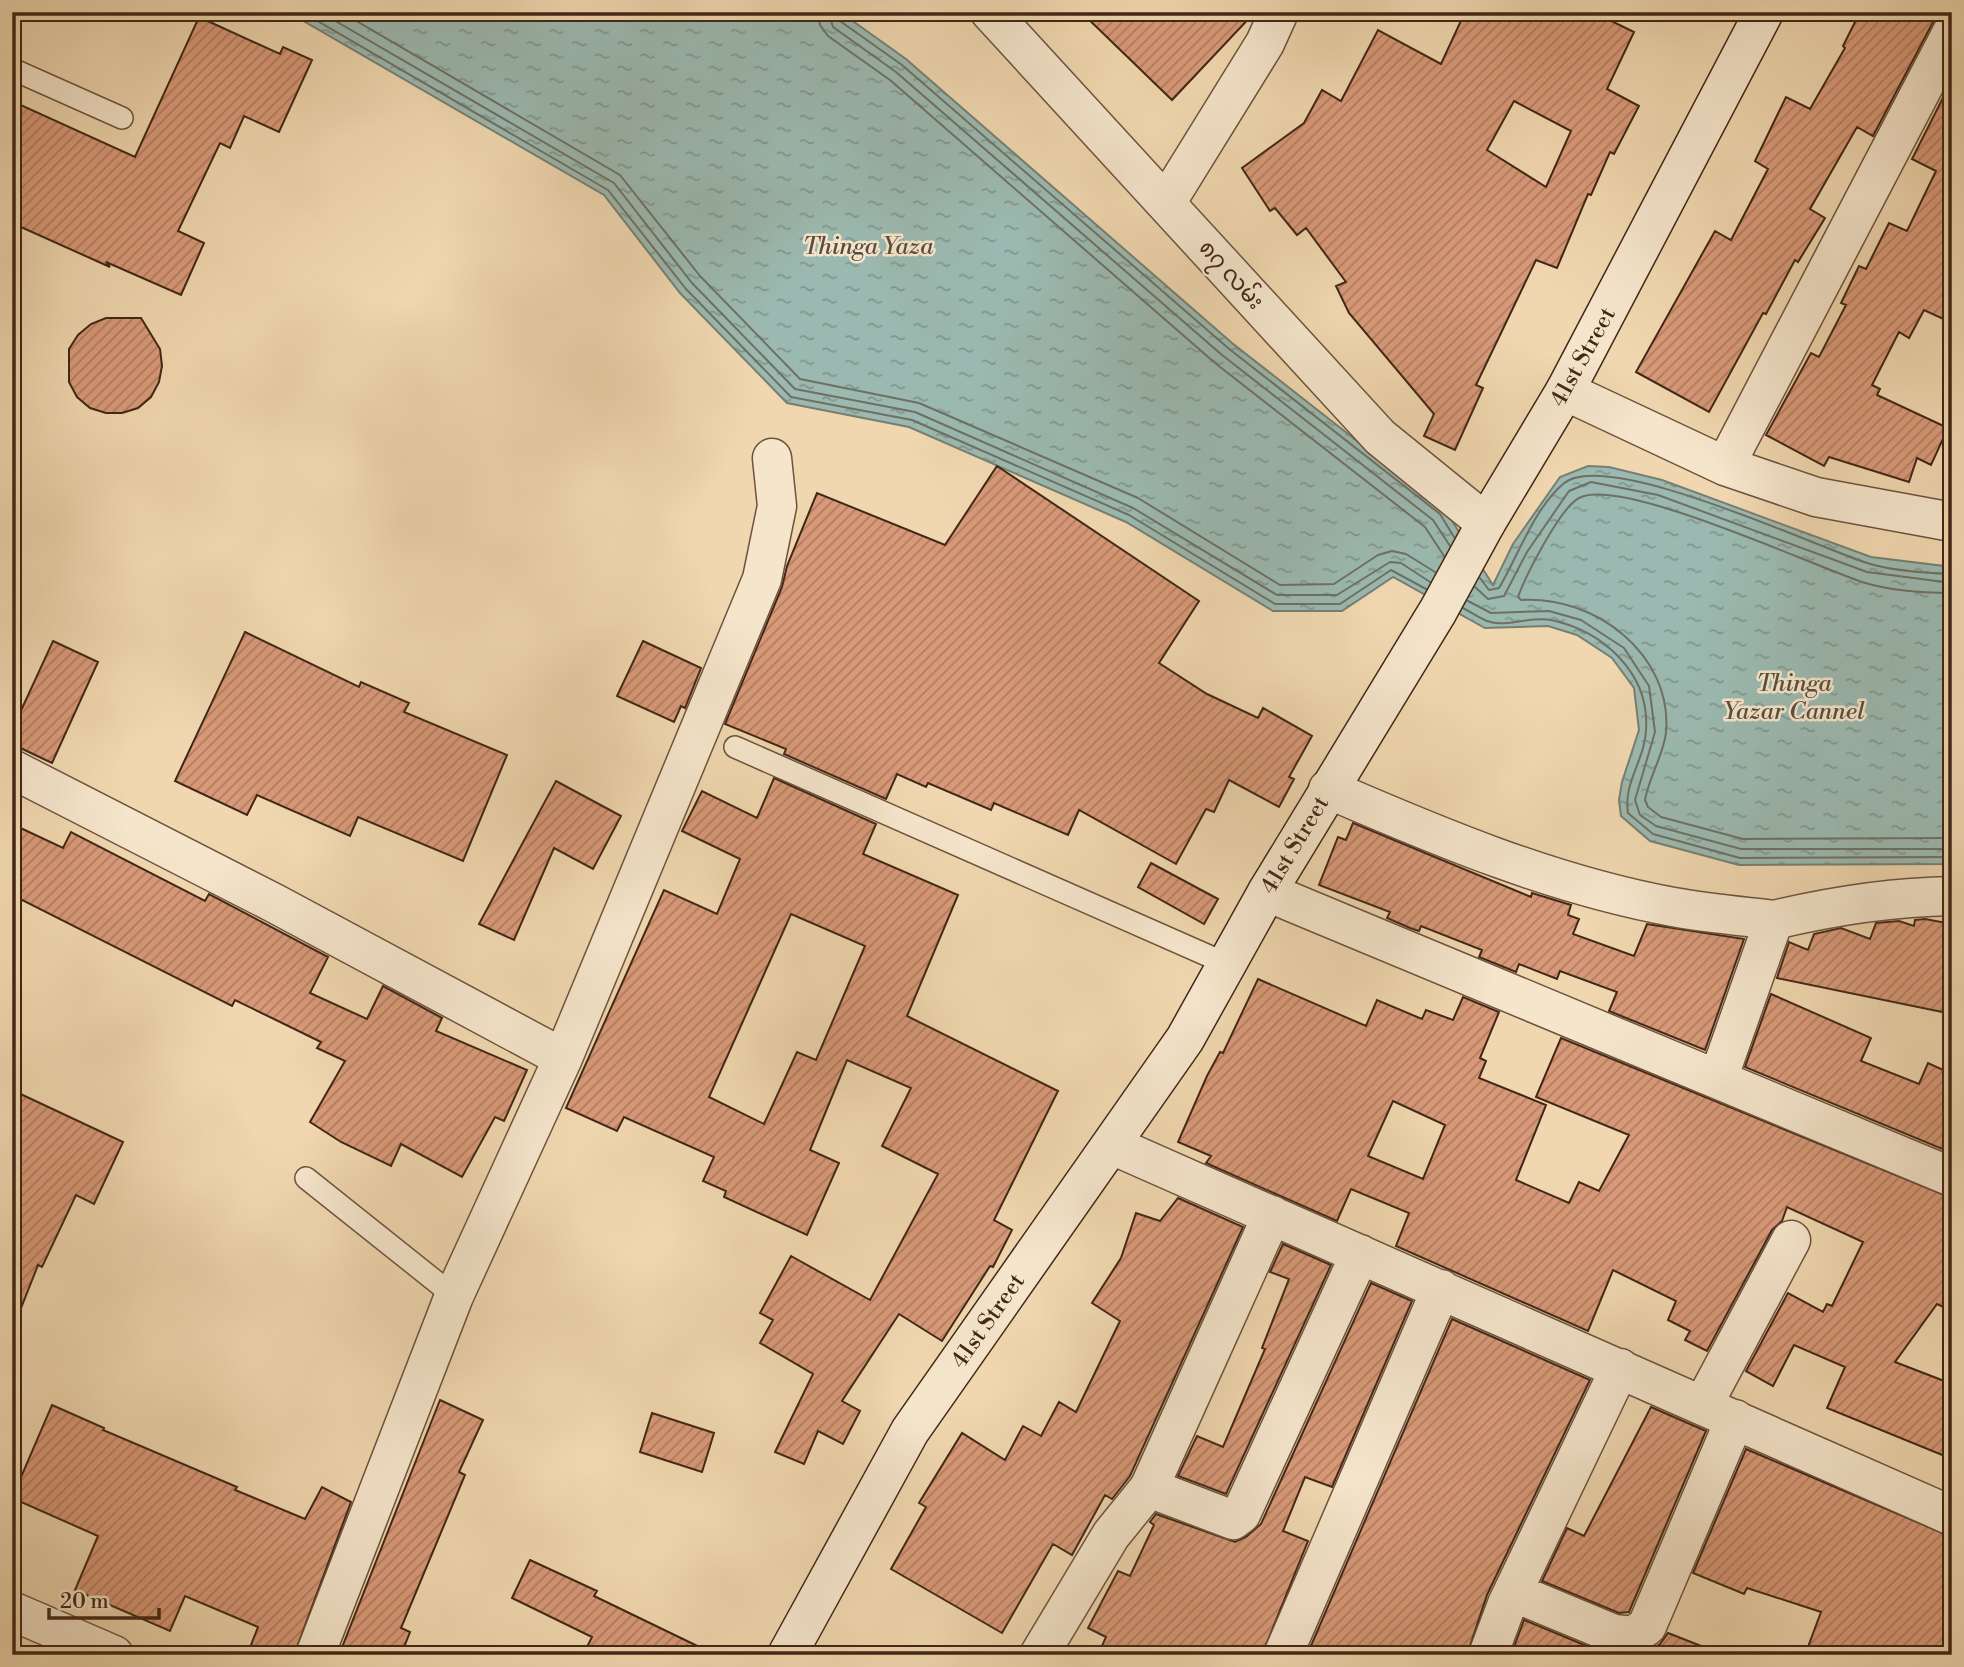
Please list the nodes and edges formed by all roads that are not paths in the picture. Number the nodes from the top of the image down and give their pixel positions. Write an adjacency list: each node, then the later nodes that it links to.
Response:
1 (990, 12): 7 (street, ၈၇ လမ်း)
2 (1279, 12): 7 (street)
3 (1765, 12): 8 (street, 41st Street)
4 (1952, 33): 10 (street)
5 (12, 69): 6 (lane)
6 (122, 118)
7 (1166, 203): 12 (street, ၈၇ လမ်း)
8 (1565, 391): 10 (street); 12 (street, 41st Street)
9 (772, 458): 20 (street)
10 (1725, 466): 11 (street)
11 (1952, 522)
12 (1484, 526): 15 (street, 41st Street)
13 (736, 747): 19 (lane)
14 (12, 769): 20 (street)
15 (1328, 789): 16 (street, 41st Street); 18 (street)
16 (1267, 892): 19 (street, 41st Street); 21 (street)
17 (1952, 896): 18 (street)
18 (1774, 920): 21 (street)
19 (1227, 964): 22 (street, 41st Street)
20 (563, 1058): 29 (street)
21 (1718, 1079): 23 (street)
22 (1112, 1145): 25 (street); 38 (street, 41st Street)
23 (1952, 1177)
24 (306, 1178): 29 (lane)
25 (1272, 1215): 27 (street); 32 (street)
26 (1791, 1240): 31 (street)
27 (1360, 1254): 28 (street); 32 (street)
28 (1441, 1289): 30 (street); 40 (street)
29 (454, 1296): 37 (street)
30 (1620, 1368): 31 (street); 34 (street)
31 (1719, 1412): 33 (street); 34 (street)
32 (1150, 1488): 39 (street)
33 (1952, 1516)
34 (1513, 1592): 41 (street)
35 (12, 1611): 36 (street)
36 (114, 1655)
37 (315, 1655)
38 (787, 1655)
39 (1039, 1655)
40 (1283, 1655)
41 (1488, 1655)

